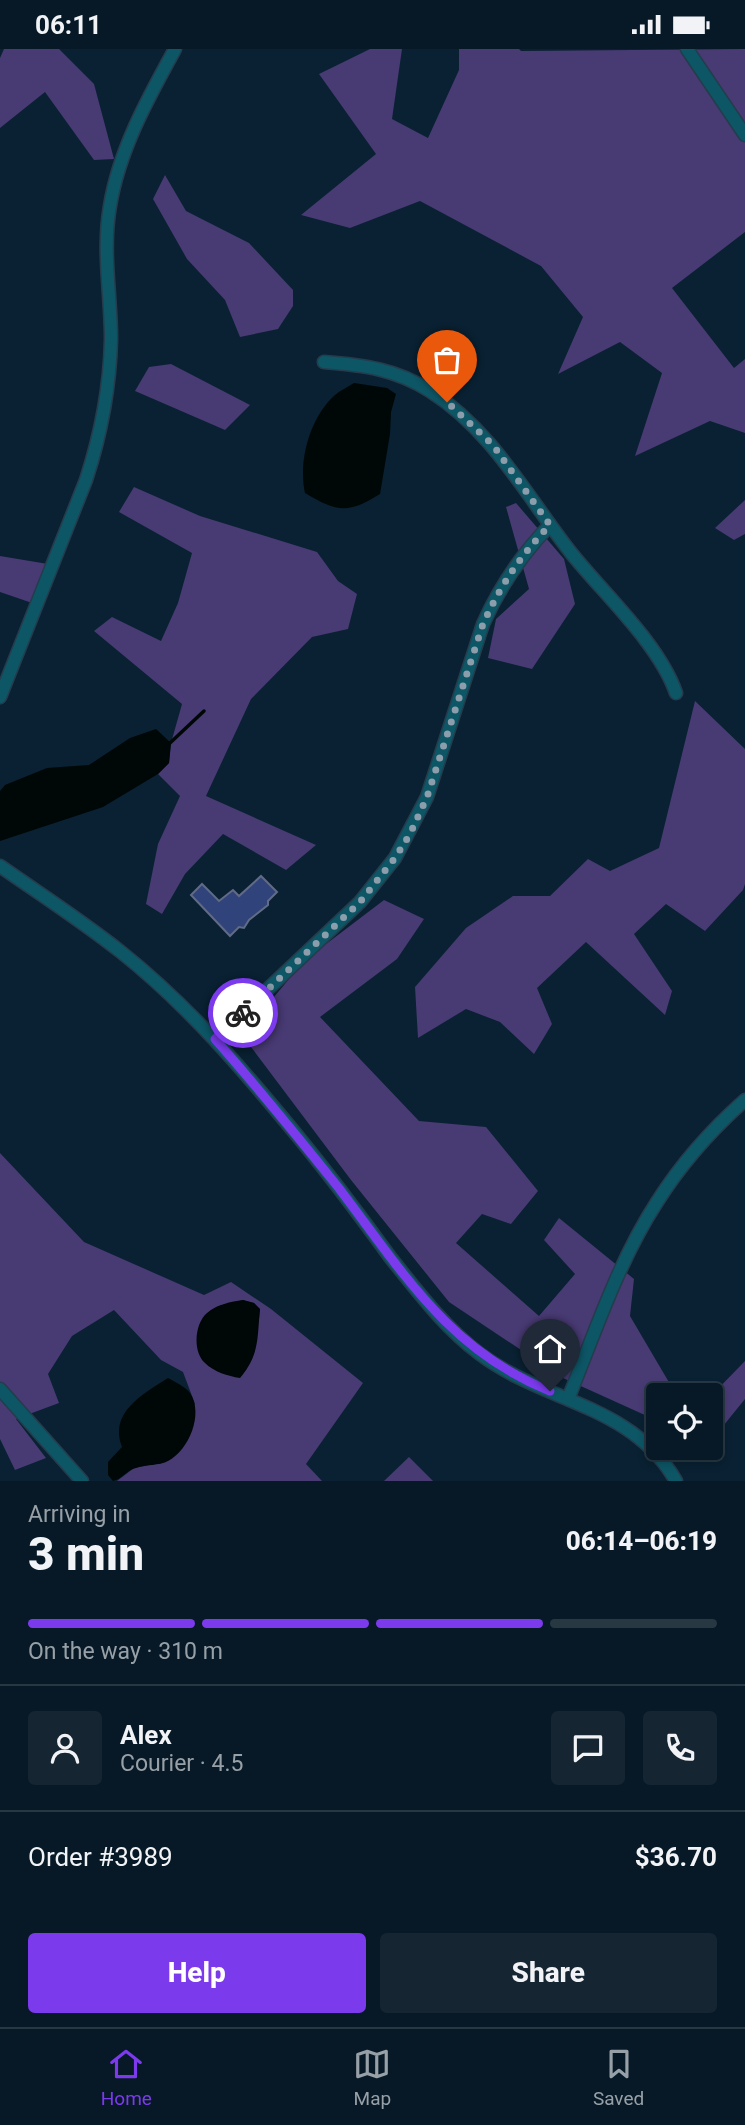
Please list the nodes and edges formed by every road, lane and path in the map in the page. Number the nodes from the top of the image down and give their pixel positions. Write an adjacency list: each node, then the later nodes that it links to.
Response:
1 (175, 49): 7 (street)
2 (687, 49): 3 (street)
3 (745, 135)
4 (324, 362): 5 (street)
5 (550, 525): 6 (street); 9 (street)
6 (676, 693)
7 (0, 697)
8 (0, 866): 9 (street)
9 (215, 1039): 12 (street)
10 (745, 1100): 12 (street)
11 (0, 1389): 13 (street)
12 (568, 1399): 14 (street)
13 (82, 1481)
14 (676, 1481)

